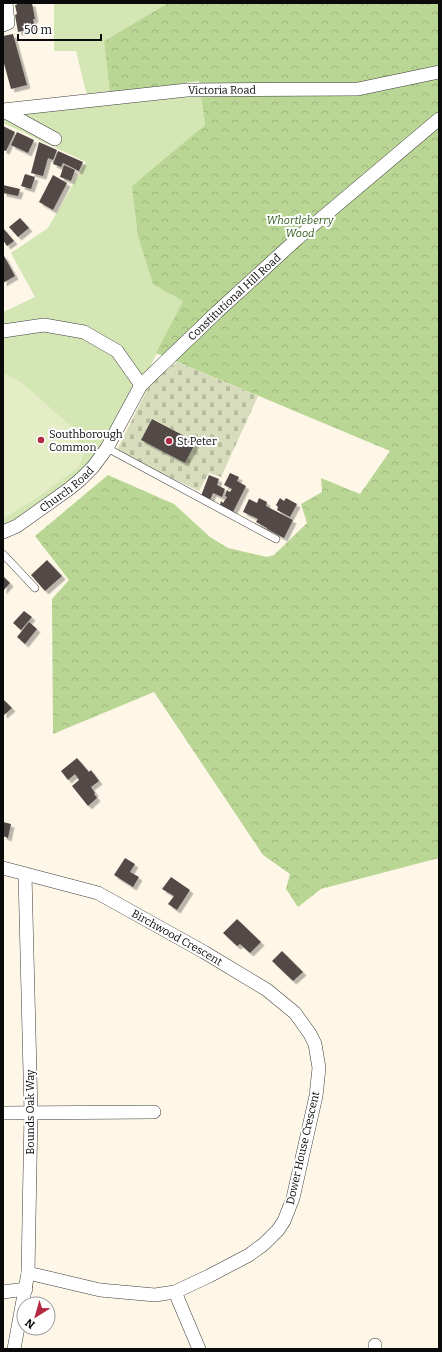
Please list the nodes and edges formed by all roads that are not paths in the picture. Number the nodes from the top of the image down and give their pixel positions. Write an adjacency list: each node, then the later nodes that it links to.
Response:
1 (6, 3): 2 (street)
2 (3, 26)
3 (439, 72): 4 (street, Victoria Road)
4 (3, 111): 6 (street)
5 (439, 119): 8 (street, Constitutional Hill Road)
6 (55, 139)
7 (3, 331): 8 (street)
8 (141, 384): 9 (street, Church Road)
9 (107, 448): 10 (street, Church Road); 11 (lane)
10 (3, 532)
11 (276, 539)
12 (3, 554): 13 (lane)
13 (35, 588)
14 (3, 868): 15 (street, Birchwood Crescent)
15 (25, 874): 16 (street, Birchwood Crescent); 19 (street, Bounds Oak Way)
16 (310, 1034): 23 (street, Dower House Crescent)
17 (154, 1112): 19 (street)
18 (3, 1113): 19 (street)
19 (31, 1113): 20 (street, Bounds Oak Way)
20 (28, 1273): 21 (street, Bounds Oak Way); 23 (street, Dower House Crescent)
21 (26, 1289): 22 (street); 24 (street, Bounds Oak Way)
22 (3, 1292)
23 (175, 1292): 25 (street)
24 (14, 1349)
25 (199, 1349)

